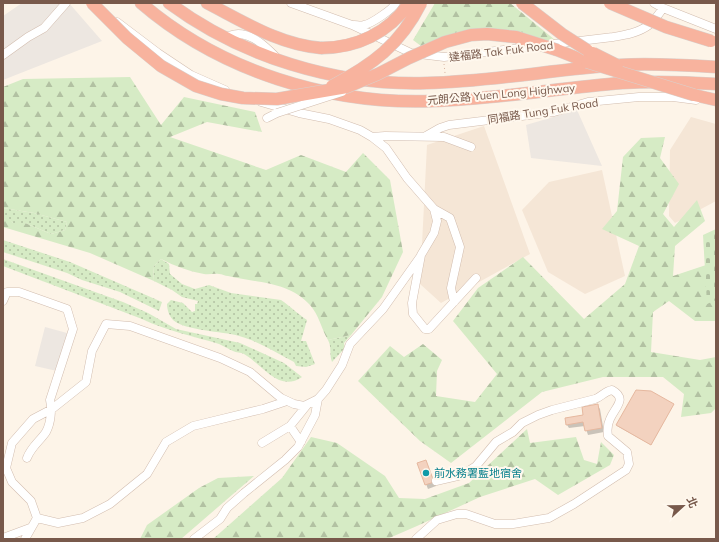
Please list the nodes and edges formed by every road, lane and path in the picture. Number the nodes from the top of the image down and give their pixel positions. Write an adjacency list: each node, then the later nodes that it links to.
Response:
1 (66, 3): 19 (street)
2 (88, 3): 31 (street)
3 (92, 3): 26 (highway, bridge)
4 (141, 3): 25 (highway, 元朗公路 Yuen Long Highway)
5 (169, 3): 21 (highway, 元朗公路 Yuen Long Highway)
6 (207, 3): 9 (highway, bridge)
7 (291, 3): 14 (street, 達福路 Tak Fuk Road)
8 (396, 3): 16 (street)
9 (409, 3)
10 (421, 3): 26 (highway, bridge)
11 (522, 3): 24 (highway, bridge)
12 (610, 3): 18 (highway, bridge)
13 (654, 3): 15 (street)
14 (311, 6): 16 (street, 達福路 Tak Fuk Road)
15 (663, 8): 17 (street); 20 (street, 達福路 Tak Fuk Road)
16 (352, 26): 20 (street, 達福路 Tak Fuk Road)
17 (716, 29)
18 (714, 41)
19 (3, 55)
20 (444, 58): 23 (path)
21 (716, 67)
22 (378, 74): 24 (highway, bridge); 26 (highway, bridge); 29 (street, bridge)
23 (445, 77)
24 (645, 79): 27 (highway, bridge)
25 (716, 84)
26 (320, 93)
27 (716, 100)
28 (716, 103): 30 (street, 同福路 Tung Fuk Road)
29 (267, 118)
30 (426, 136): 31 (street, 同福路 Tung Fuk Road); 32 (street)
31 (372, 137): 33 (street)
32 (471, 147)
33 (434, 209): 34 (street); 38 (street)
34 (421, 254): 38 (street); 39 (street)
35 (476, 278): 38 (street)
36 (5, 292): 37 (street); 42 (street)
37 (3, 301)
38 (454, 302)
39 (318, 399): 41 (street); 44 (street)
40 (287, 401): 41 (street); 42 (street); 48 (street)
41 (307, 405): 43 (street)
42 (52, 409): 46 (street); 48 (street)
43 (290, 426): 44 (street); 45 (street)
44 (301, 442): 52 (street)
45 (262, 443)
46 (27, 458)
47 (436, 481): 53 (street)
48 (37, 518): 49 (street)
49 (30, 528): 50 (street); 51 (street)
50 (3, 538)
51 (25, 539)
52 (194, 539)
53 (416, 539)

